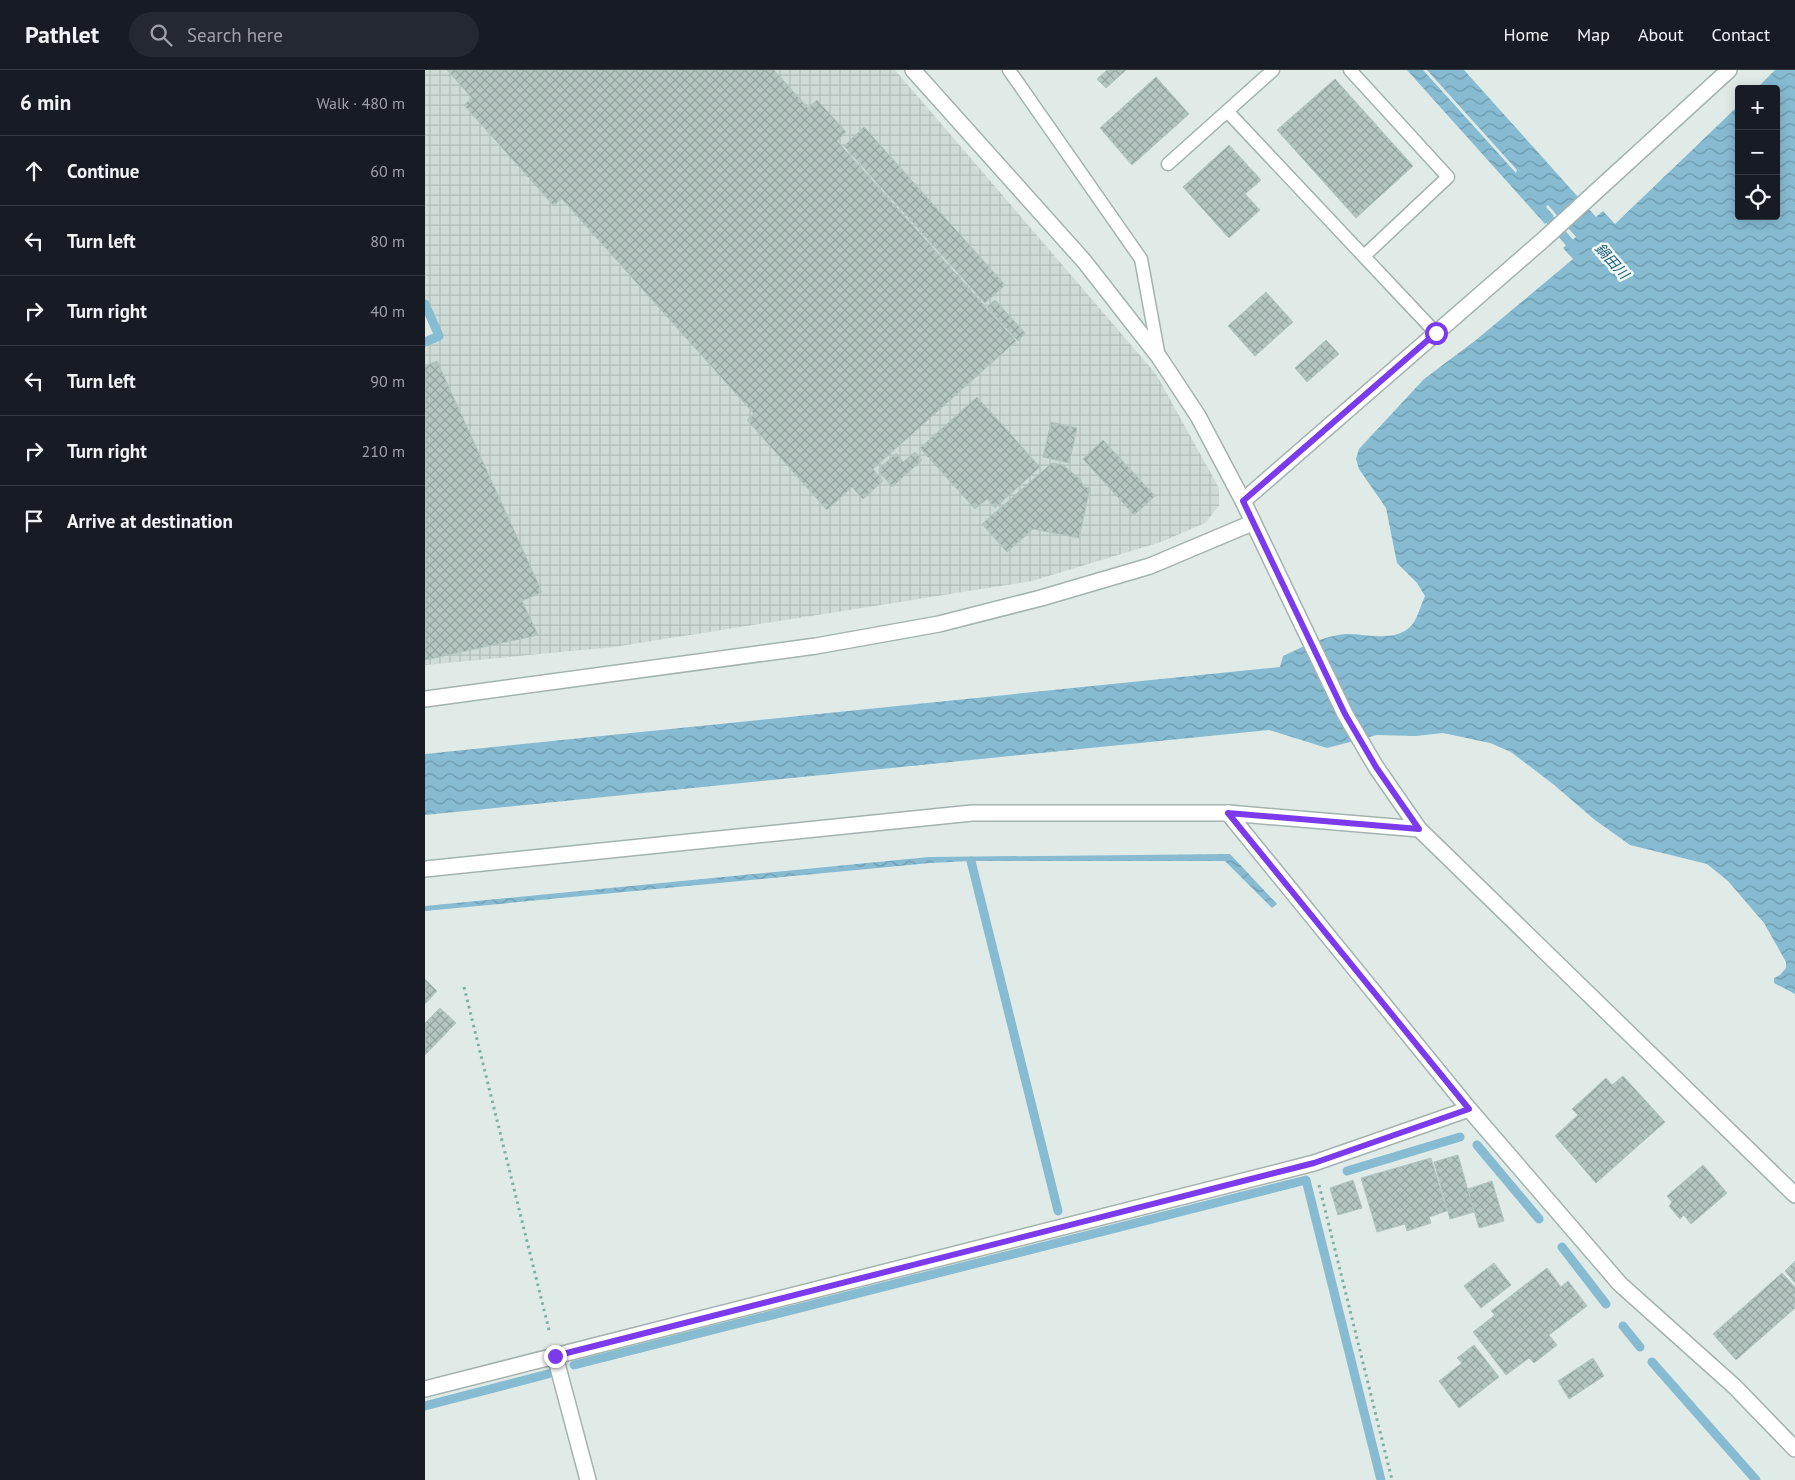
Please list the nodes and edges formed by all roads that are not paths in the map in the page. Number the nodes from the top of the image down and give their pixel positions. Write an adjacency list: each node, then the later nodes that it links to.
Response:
1 (913, 70): 10 (street)
2 (1009, 70): 10 (lane)
3 (1273, 70): 6 (lane)
4 (1350, 70): 8 (lane)
5 (1729, 70): 9 (street)
6 (1227, 111): 7 (lane); 8 (lane)
7 (1168, 164)
8 (1364, 256): 9 (lane)
9 (1436, 333): 11 (street)
10 (1159, 357): 11 (street)
11 (1243, 501): 12 (street)
12 (1253, 523): 13 (street); 15 (street)
13 (425, 699)
14 (1228, 813): 15 (street); 16 (street); 17 (street)
15 (1419, 829): 18 (street)
16 (425, 869)
17 (1469, 1109): 19 (street); 21 (street)
18 (1795, 1195)
19 (555, 1356): 20 (street); 22 (street)
20 (425, 1389)
21 (1795, 1449)
22 (588, 1480)

